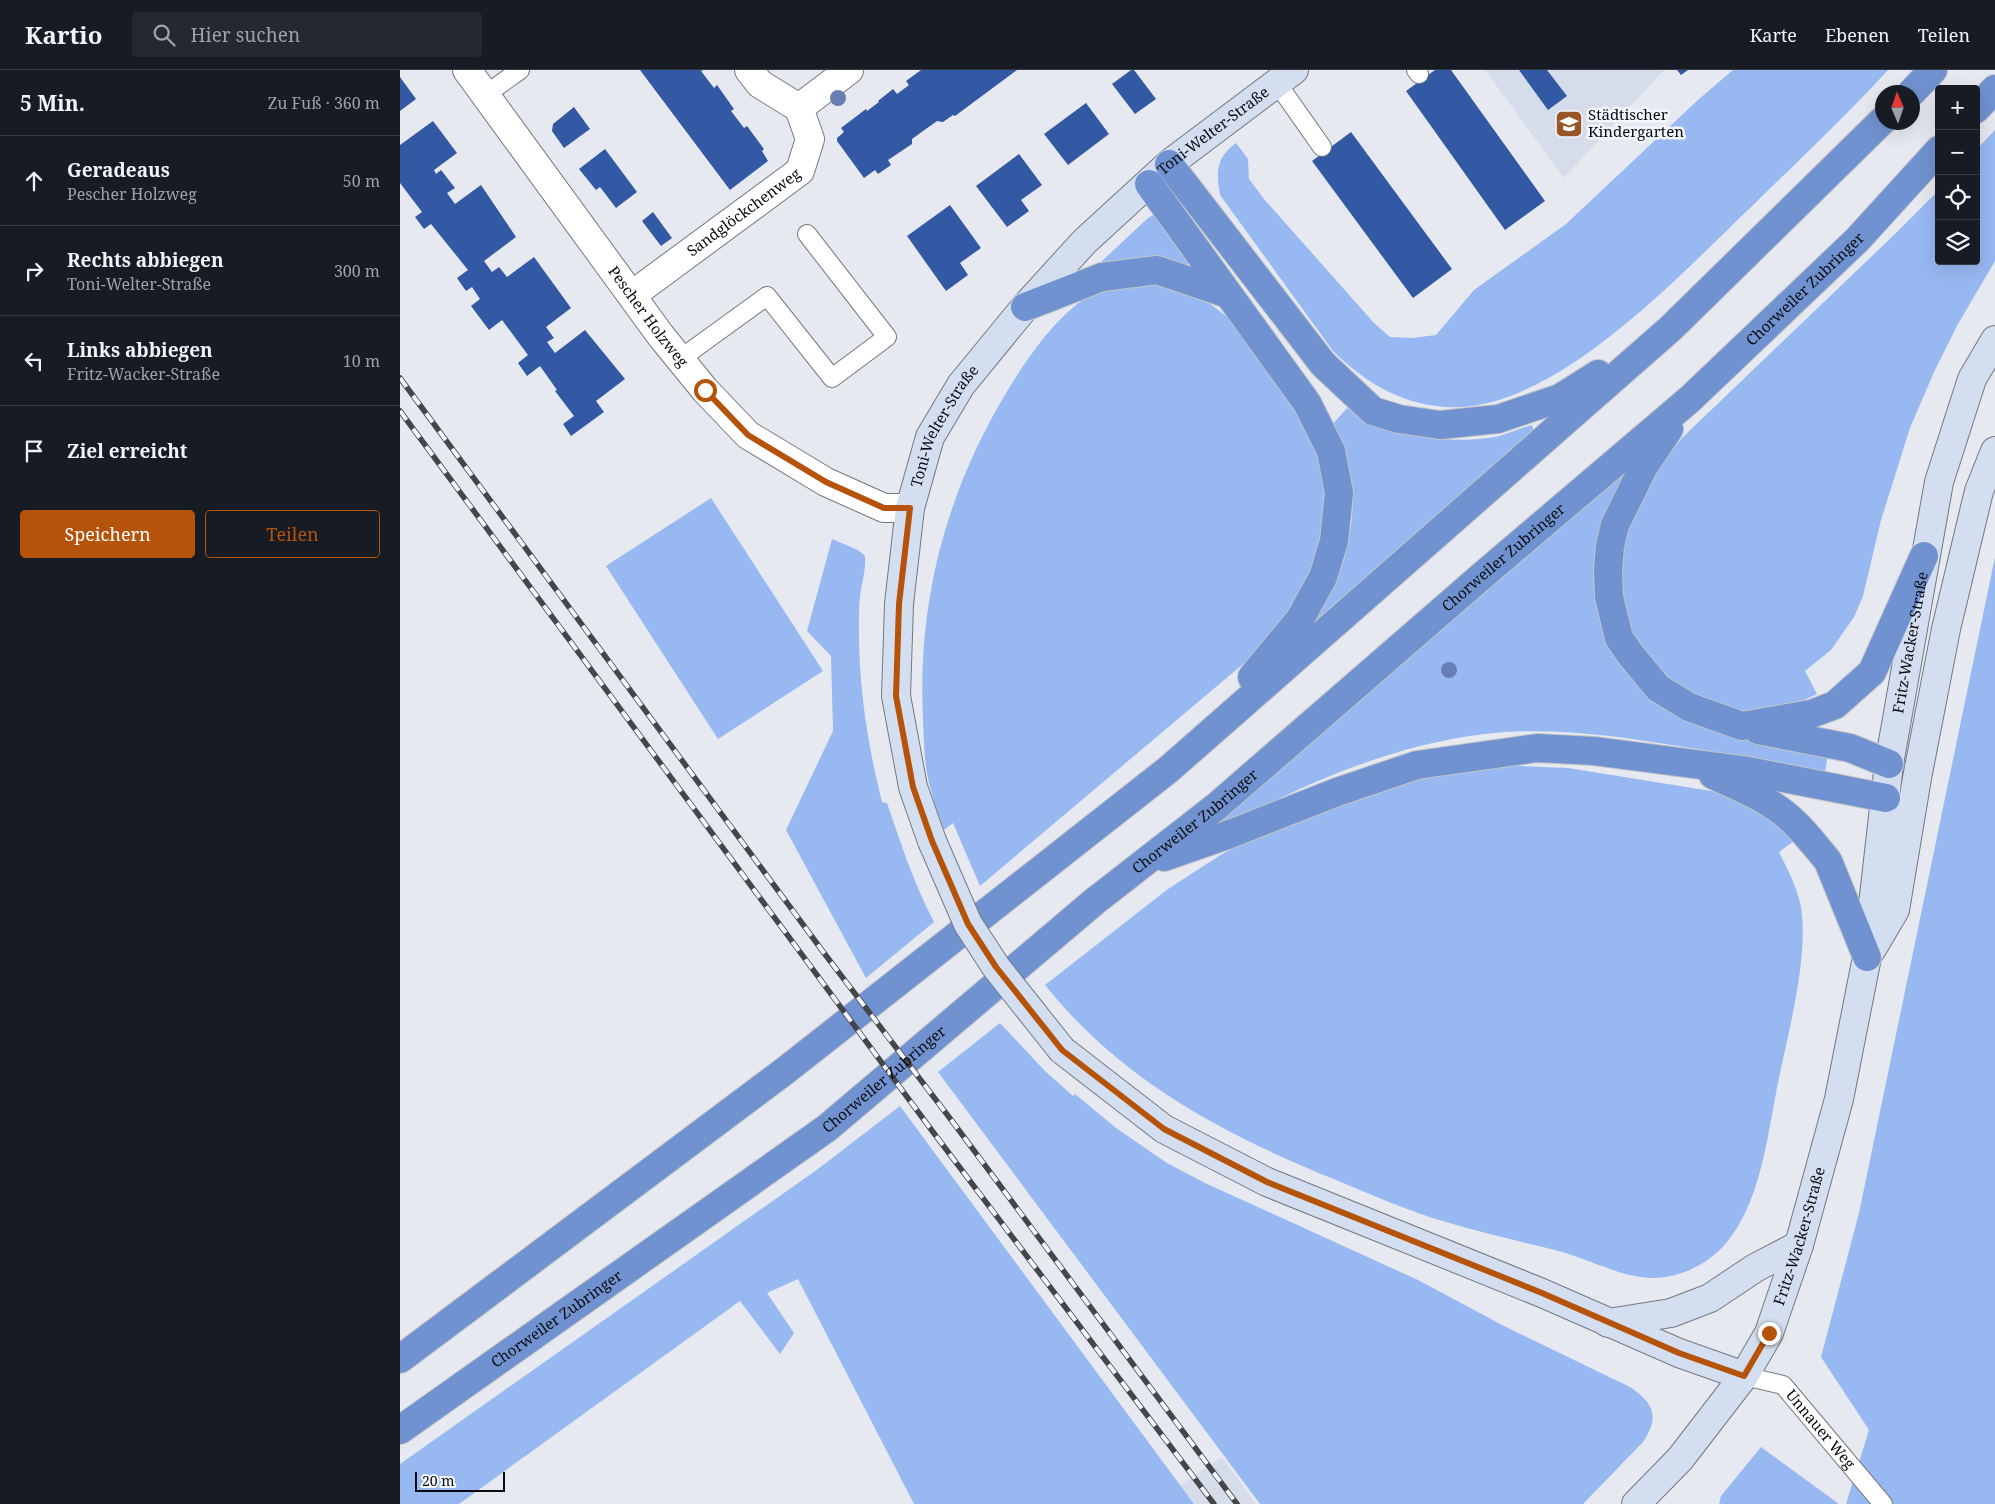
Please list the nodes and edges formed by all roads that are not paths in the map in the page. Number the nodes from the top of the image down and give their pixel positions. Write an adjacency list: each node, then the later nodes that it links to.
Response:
1 (467, 70): 9 (street, Pescher Holzweg)
2 (520, 70): 9 (lane)
3 (749, 70): 11 (street)
4 (849, 70): 11 (street)
5 (1933, 70): 7 (highway)
6 (1285, 76): 13 (lane); 15 (street, Toni-Welter-Straße)
7 (1919, 85)
8 (1995, 89): 10 (highway)
9 (485, 95): 19 (street, Pescher Holzweg)
10 (1980, 105)
11 (799, 108): 19 (street, Sandglöckchenweg)
12 (1875, 129): 21 (highway)
13 (1322, 147)
14 (1935, 154): 24 (highway, Chorweiler Zubringer)
15 (1169, 164): 16 (street, Toni-Welter-Straße); 21 (highway)
16 (1150, 184): 18 (highway); 20 (street, Toni-Welter-Straße)
17 (807, 234): 23 (lane)
18 (1228, 294): 20 (highway); 31 (highway)
19 (632, 295): 23 (street, Pescher Holzweg)
20 (1025, 307): 26 (street, Toni-Welter-Straße)
21 (1671, 328): 31 (highway)
22 (1995, 340): 27 (street, Fritz-Wacker-Straße)
23 (680, 359): 26 (street, Pescher Holzweg)
24 (1690, 400): 28 (highway); 34 (highway, Chorweiler Zubringer)
25 (1995, 451): 32 (street, Fritz-Wacker-Straße)
26 (910, 508): 37 (street, Toni-Welter-Straße, bridge)
27 (1924, 556): 28 (highway); 30 (street, Fritz-Wacker-Straße)
28 (1742, 726): 30 (highway)
29 (1691, 764): 33 (highway); 34 (highway); 35 (highway)
30 (1889, 764): 32 (street); 33 (street, Fritz-Wacker-Straße)
31 (1169, 769): 38 (highway)
32 (1917, 780): 33 (street); 35 (street, Fritz-Wacker-Straße)
33 (1886, 798): 35 (street, Fritz-Wacker-Straße)
34 (1142, 865): 40 (highway, Chorweiler Zubringer)
35 (1867, 957): 36 (street, Fritz-Wacker-Straße)
36 (1798, 1245): 37 (street); 39 (street, Fritz-Wacker-Straße)
37 (1608, 1323): 39 (street, Toni-Welter-Straße)
38 (400, 1359)
39 (1744, 1376): 41 (street, Fritz-Wacker-Straße); 42 (lane, Unnauer Weg)
40 (400, 1430)
41 (1636, 1504)
42 (1883, 1504)

